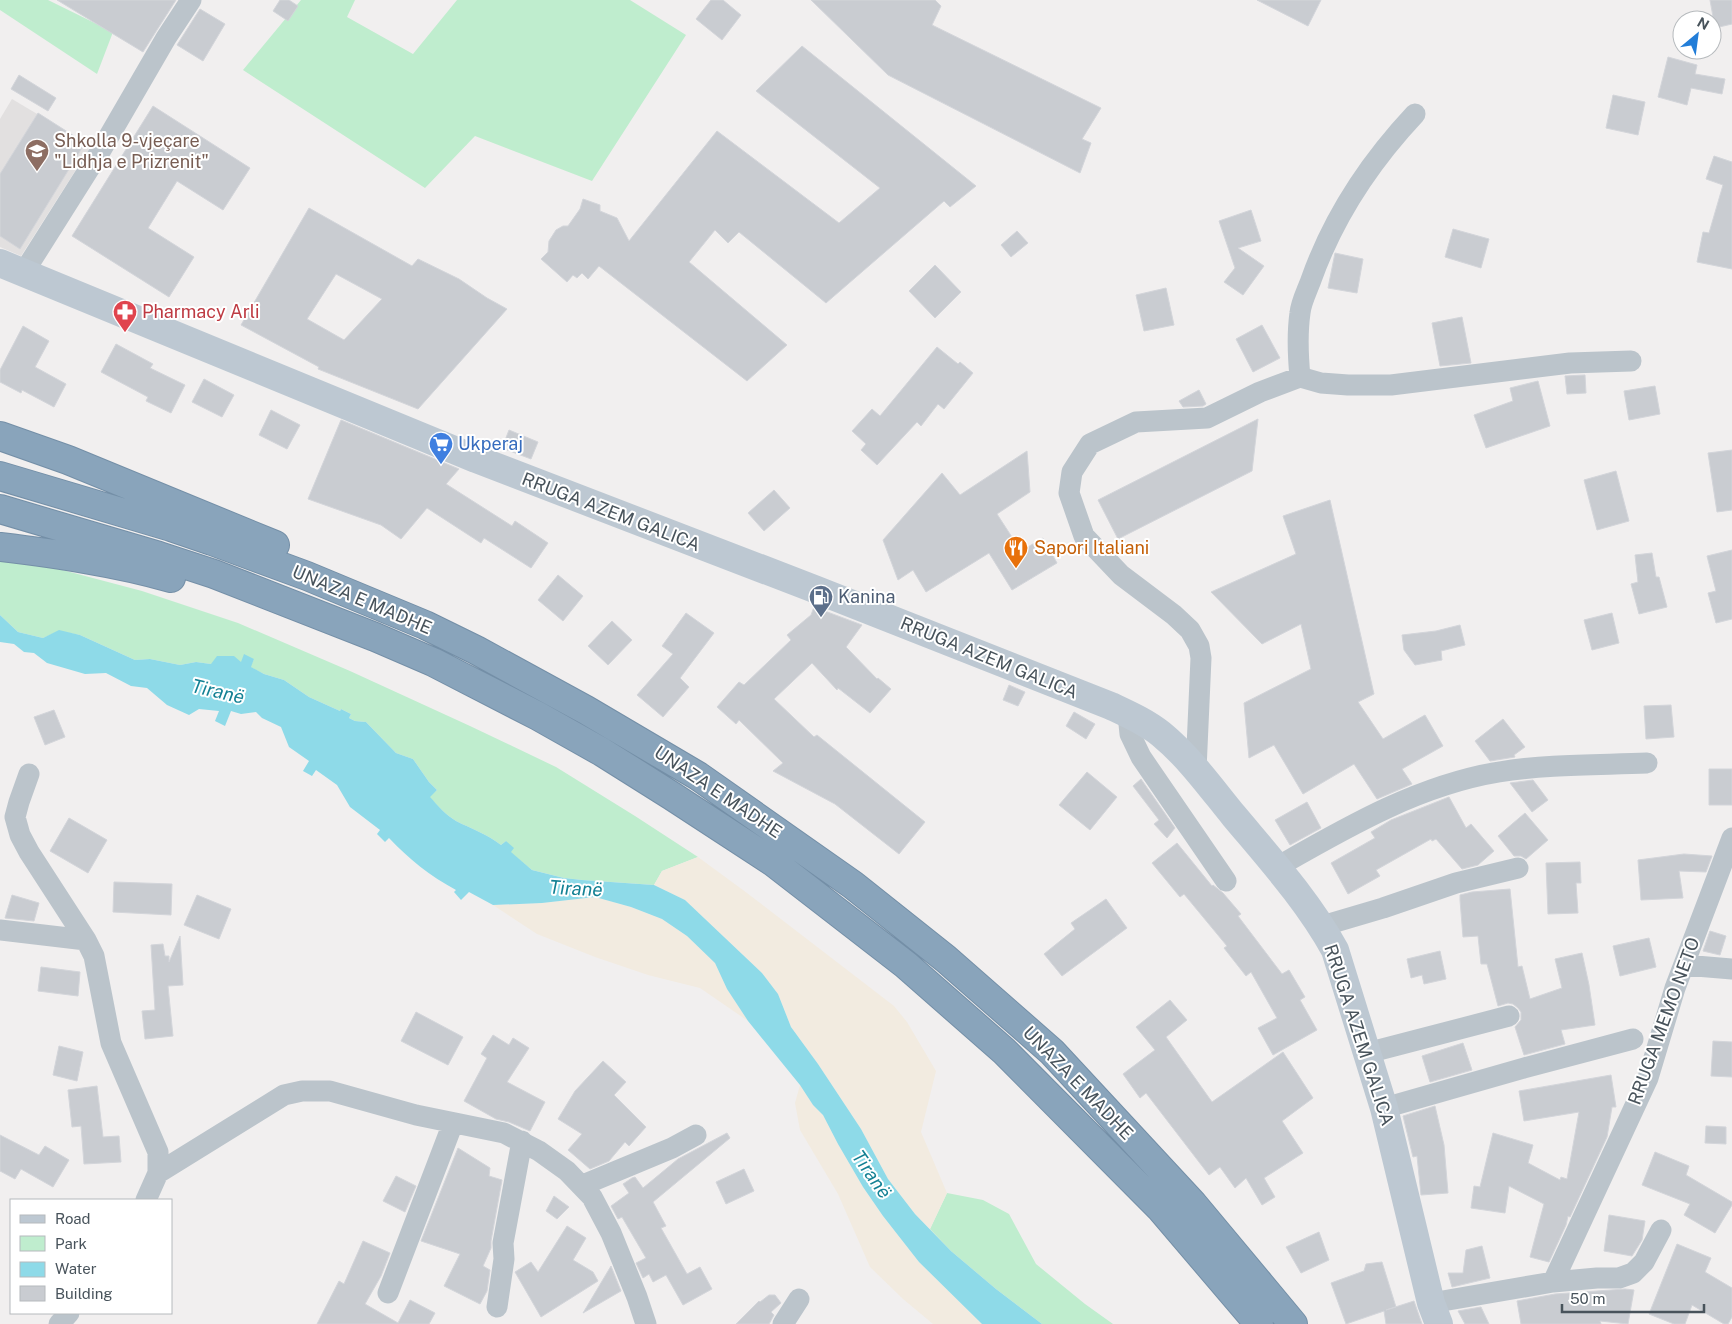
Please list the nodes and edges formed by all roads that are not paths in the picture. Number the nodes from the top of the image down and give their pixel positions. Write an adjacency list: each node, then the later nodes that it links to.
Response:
1 (191, 0): 3 (street)
2 (1415, 114): 5 (street)
3 (12, 268): 10 (main road, RRUGA AZEM GALICA)
4 (1631, 361): 5 (street)
5 (1300, 377): 13 (street)
6 (0, 436): 11 (highway)
7 (0, 476): 11 (highway, UNAZA E MADHE)
8 (0, 509): 15 (highway, UNAZA E MADHE)
9 (0, 547): 15 (highway)
10 (1128, 714): 13 (main road, RRUGA AZEM GALICA); 19 (street)
11 (640, 740): 46 (highway, UNAZA E MADHE)
12 (1647, 763): 17 (street)
13 (1196, 770): 17 (main road, RRUGA AZEM GALICA)
14 (29, 774): 22 (street)
15 (650, 783): 45 (highway, UNAZA E MADHE)
16 (1732, 838): 23 (street, RRUGA MEMO NETO)
17 (1276, 867): 20 (main road, RRUGA AZEM GALICA)
18 (1518, 868): 20 (street)
19 (1226, 881)
20 (1322, 926): 27 (main road, RRUGA AZEM GALICA)
21 (0, 930): 22 (street)
22 (86, 940): 32 (street)
23 (1684, 965): 24 (street); 36 (street, RRUGA MEMO NETO)
24 (1732, 969)
25 (1509, 1016): 27 (street)
26 (1633, 1039): 28 (street)
27 (1367, 1053): 28 (main road, RRUGA AZEM GALICA)
28 (1384, 1108): 40 (main road, RRUGA AZEM GALICA)
29 (453, 1124): 31 (street); 32 (street); 37 (street)
30 (696, 1135): 33 (street)
31 (522, 1141): 33 (street); 39 (street)
32 (158, 1173): 34 (street)
33 (583, 1186): 43 (street)
34 (146, 1199)
35 (1662, 1230): 36 (street)
36 (1553, 1282): 40 (street)
37 (388, 1293)
38 (799, 1299): 44 (street)
39 (497, 1307)
40 (1435, 1313)
41 (68, 1314): 42 (street)
42 (59, 1324)
43 (646, 1324)
44 (783, 1324)
45 (1259, 1324)
46 (1293, 1324)

